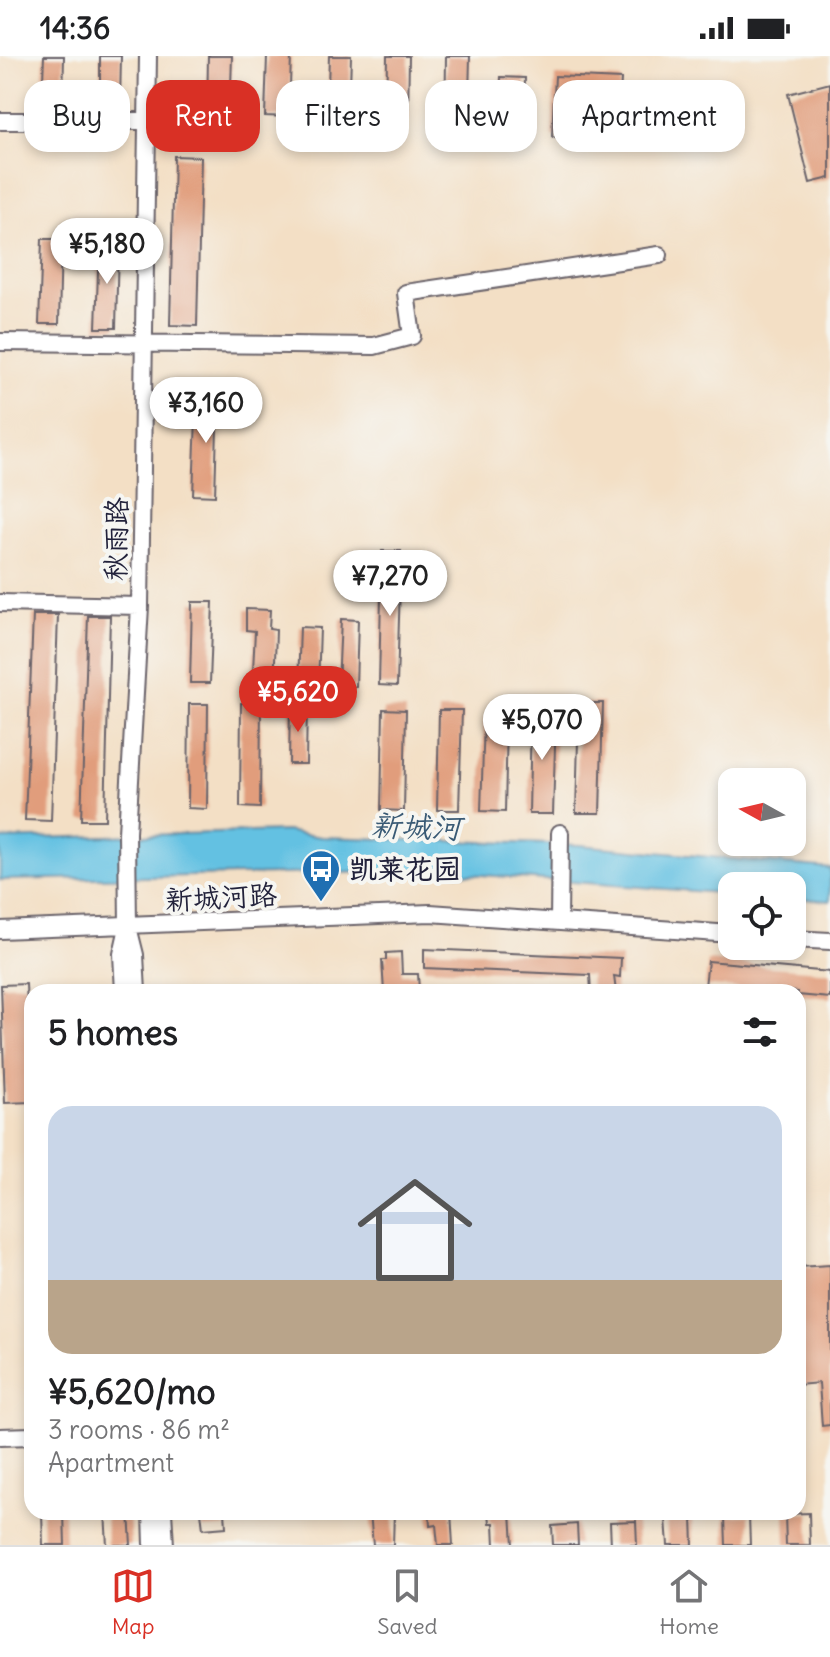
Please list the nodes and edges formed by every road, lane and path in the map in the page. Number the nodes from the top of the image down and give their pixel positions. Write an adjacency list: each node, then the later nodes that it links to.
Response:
1 (148, 56): 2 (street, 秋雨路)
2 (148, 80)
3 (0, 121): 4 (street)
4 (146, 121)
5 (147, 152): 8 (street, 秋雨路)
6 (659, 255): 8 (street)
7 (0, 342): 8 (street)
8 (147, 342): 10 (street, 秋雨路)
9 (0, 603): 10 (street)
10 (140, 606): 13 (street, 秋雨路)
11 (560, 833): 12 (street)
12 (559, 922): 13 (street, 新城河路); 15 (street, 新城河路)
13 (128, 927): 14 (street, 新城河路); 18 (street); 19 (street)
14 (0, 930)
15 (718, 933)
16 (806, 940): 17 (street)
17 (830, 941)
18 (124, 984)
19 (137, 984)
20 (24, 1436): 21 (street)
21 (0, 1437)
22 (152, 1520): 24 (street)
23 (163, 1520): 25 (street)
24 (153, 1545)
25 (165, 1545)

